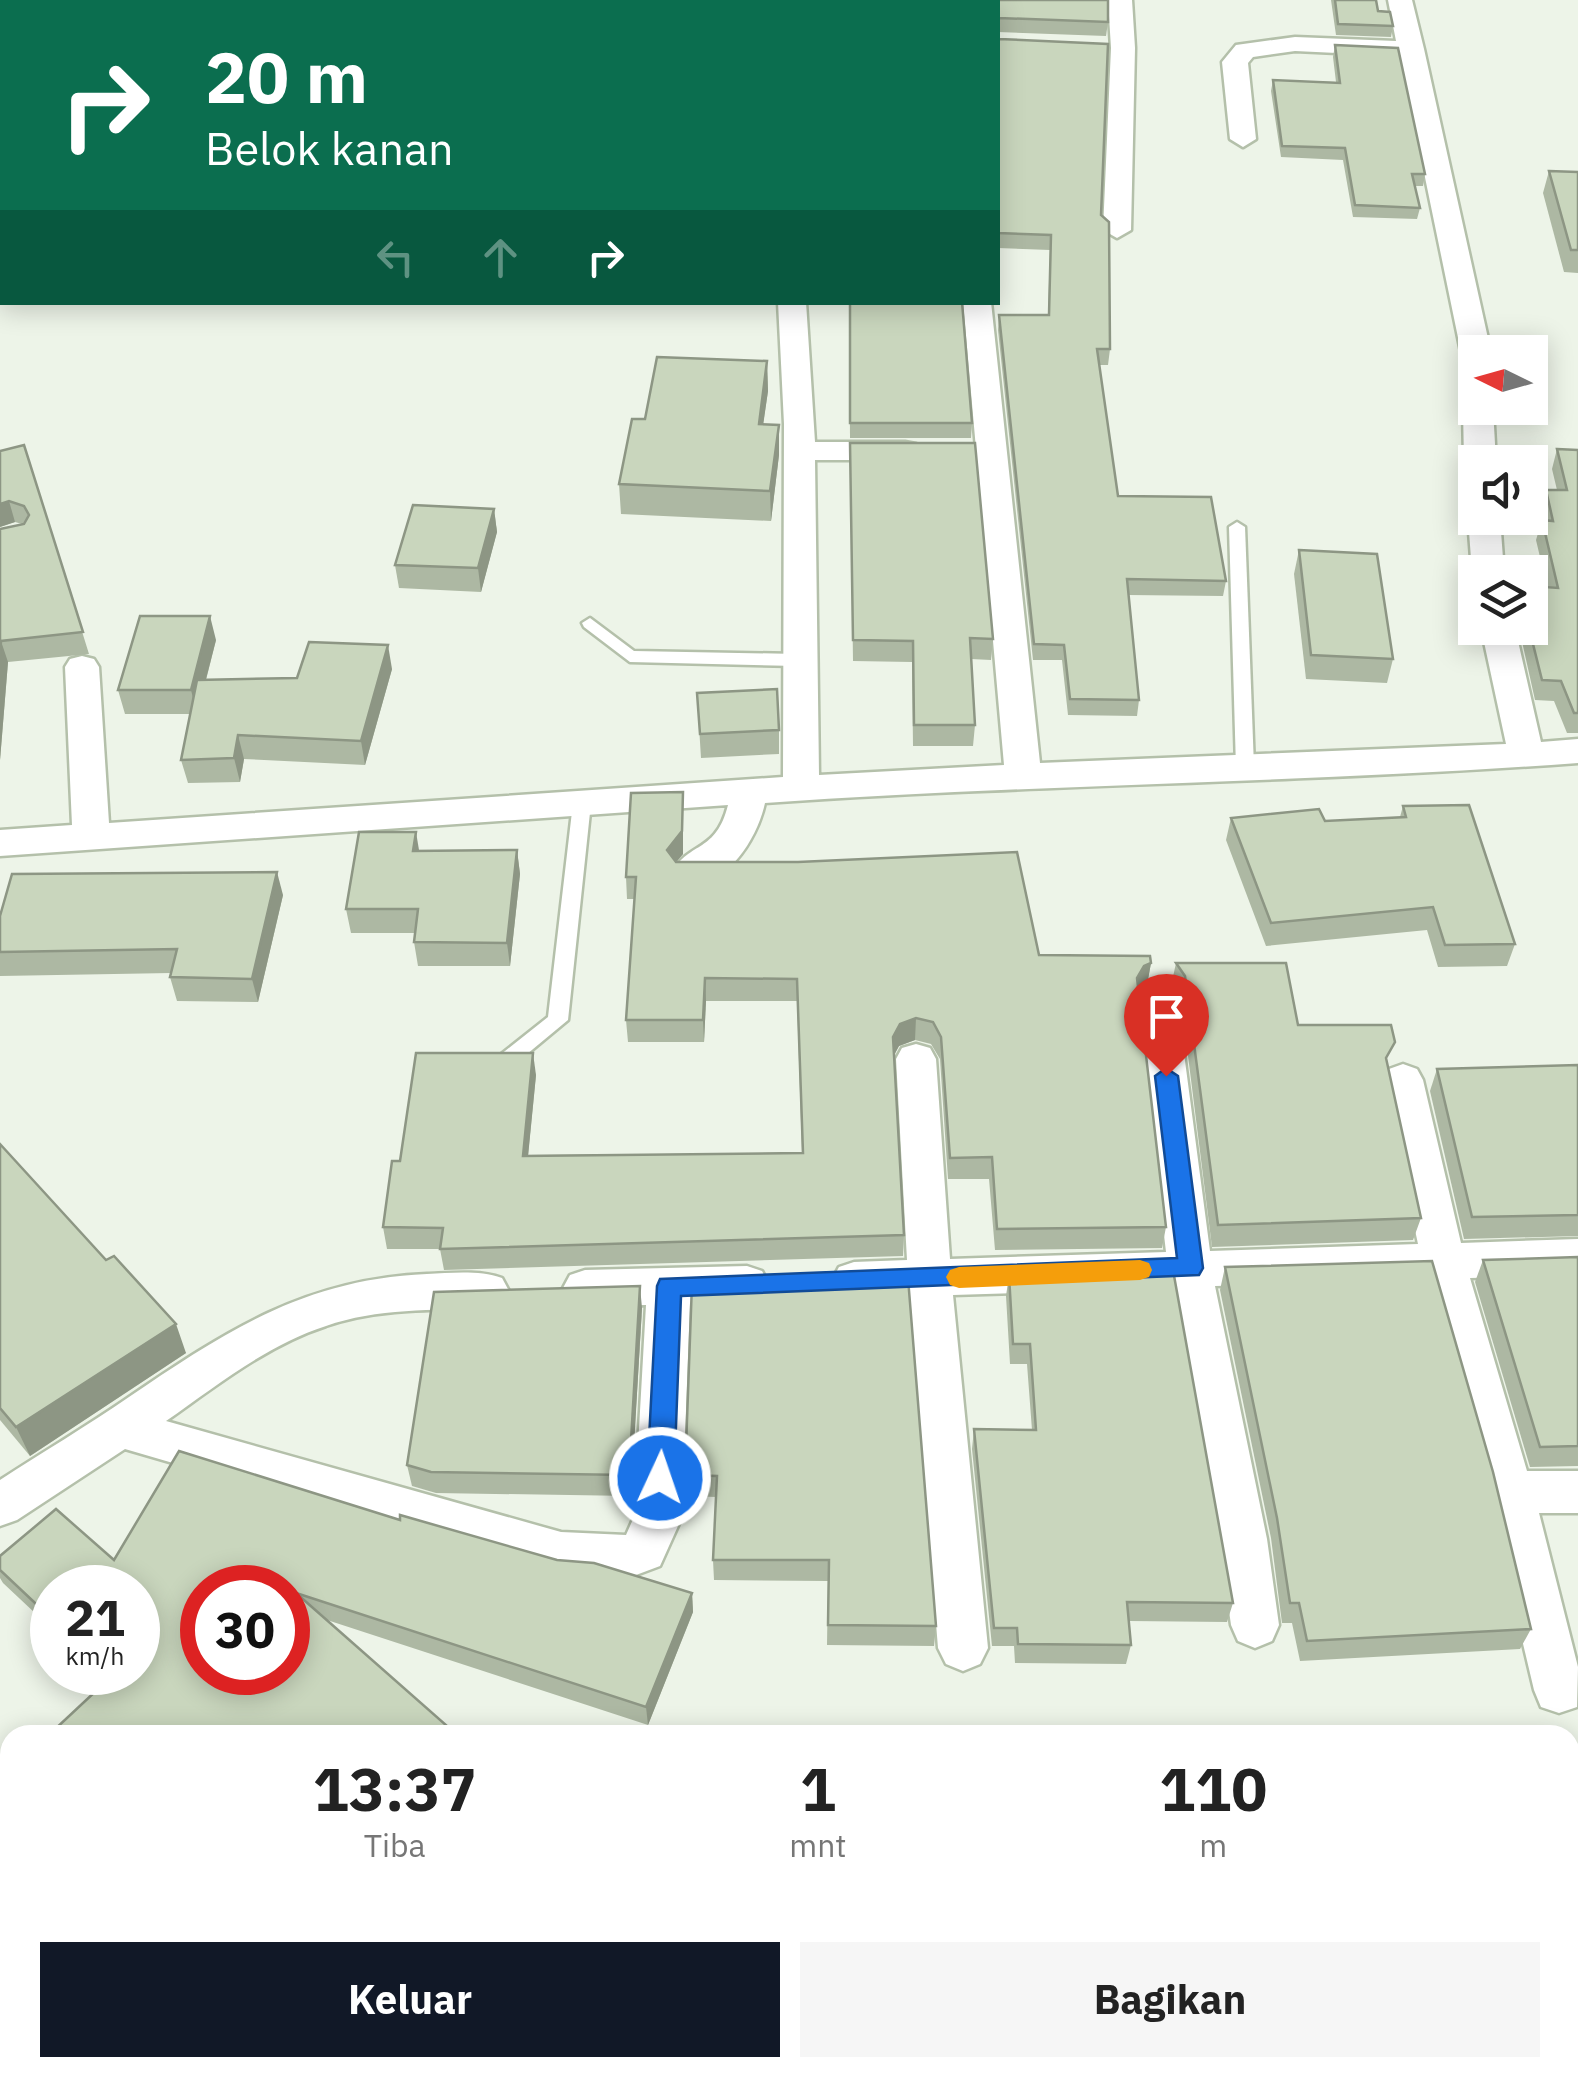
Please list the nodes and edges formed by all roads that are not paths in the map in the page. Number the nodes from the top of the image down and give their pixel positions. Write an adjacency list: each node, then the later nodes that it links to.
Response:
1 (1120, 0): 5 (street)
2 (1400, 0): 3 (street)
3 (1412, 49): 4 (street); 8 (street)
4 (1243, 139)
5 (1117, 230)
6 (792, 305): 9 (street)
7 (977, 305): 10 (street)
8 (1472, 335)
9 (798, 451): 10 (street); 14 (street)
10 (994, 451): 19 (street)
11 (1237, 527): 18 (lane)
12 (590, 623): 14 (lane)
13 (1502, 645): 17 (street)
14 (797, 660): 20 (street)
15 (82, 667): 23 (street)
16 (1578, 751): 17 (street)
17 (1526, 755): 18 (street)
18 (1245, 767): 19 (street)
19 (1023, 776): 20 (street)
20 (801, 788): 21 (street)
21 (750, 792): 22 (street); 25 (street)
22 (582, 803): 23 (street); 28 (lane)
23 (91, 835): 24 (street)
24 (0, 842)
25 (691, 872)
26 (1157, 1000): 32 (street)
27 (916, 1059): 33 (street)
28 (502, 1064)
29 (1403, 1080): 31 (street)
30 (1578, 1257): 31 (street)
31 (1443, 1259): 32 (street); 36 (street)
32 (1190, 1268): 33 (street); 39 (street)
33 (930, 1278): 34 (street); 40 (street)
34 (669, 1286): 35 (street); 35 (street)
35 (120, 1428): 38 (street)
36 (1510, 1492): 37 (street); 41 (street)
37 (1578, 1492)
38 (0, 1505)
39 (1255, 1625)
40 (964, 1648)
41 (1559, 1690)

